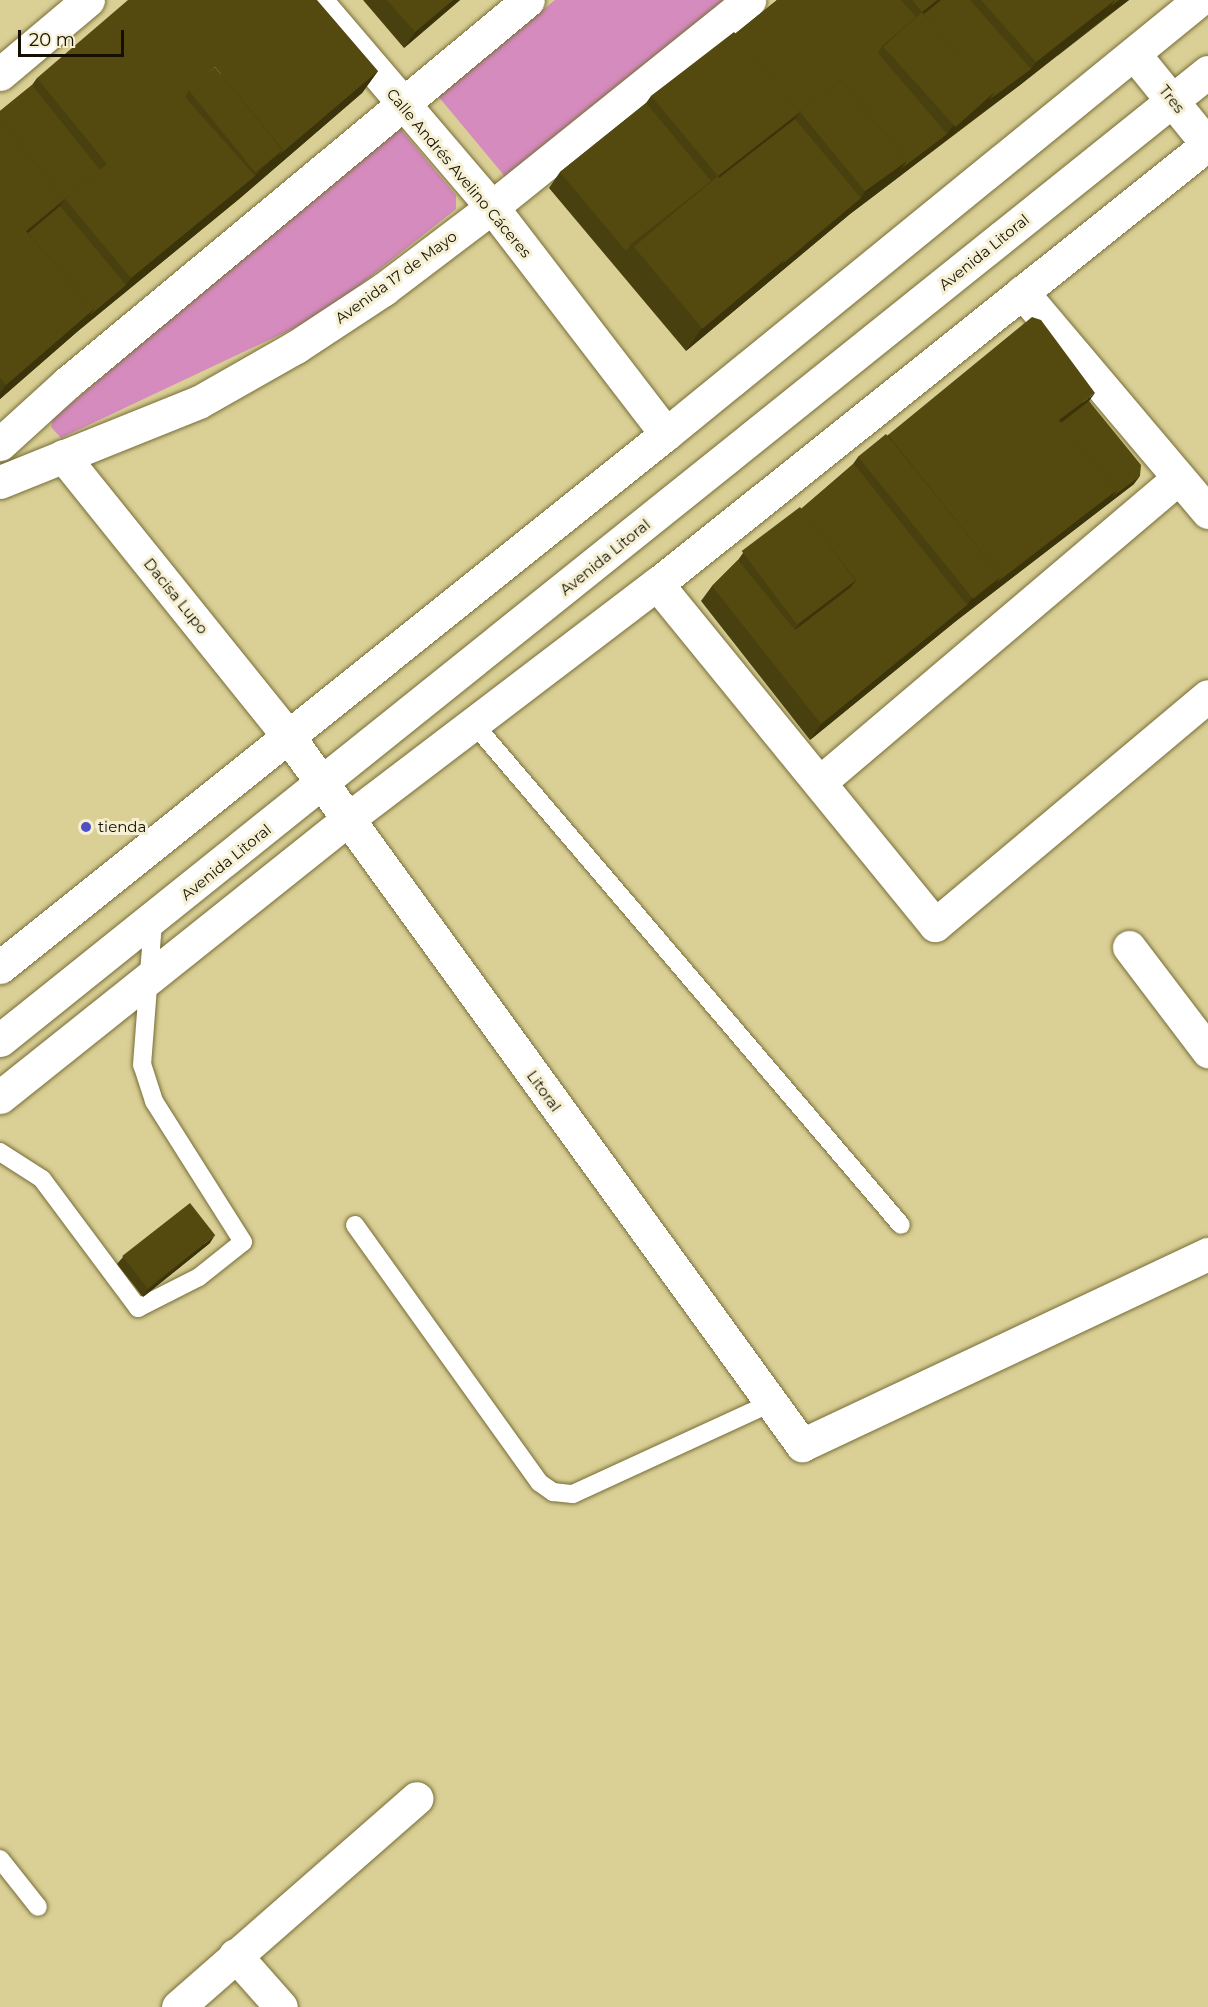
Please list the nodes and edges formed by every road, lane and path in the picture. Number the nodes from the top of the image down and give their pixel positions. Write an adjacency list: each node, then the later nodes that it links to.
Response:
1 (88, 0): 8 (street)
2 (315, 0): 10 (street, Calle Andrés Avelino Cáceres)
3 (528, 0): 10 (street)
4 (749, 0): 12 (street, Avenida 17 de Mayo)
5 (1199, 0): 6 (street)
6 (1134, 54): 9 (street, Tres); 14 (street)
7 (1208, 72): 9 (street, Avenida Litoral)
8 (0, 74)
9 (1173, 100): 11 (street, Tres); 25 (street, Avenida Litoral)
10 (402, 104): 12 (street, Calle Andrés Avelino Cáceres); 15 (street)
11 (1208, 144): 13 (street)
12 (492, 207): 14 (street, Calle Andrés Avelino Cáceres); 16 (street, Avenida 17 de Mayo)
13 (1022, 292): 17 (street); 20 (street)
14 (666, 434): 23 (street)
15 (0, 444)
16 (63, 456): 18 (street, Avenida 17 de Mayo); 23 (street, Dacisa Lupo)
17 (1179, 478): 19 (street); 24 (street)
18 (0, 482)
19 (1208, 512)
20 (657, 584): 22 (street); 24 (street)
21 (1208, 696): 24 (street)
22 (474, 724): 26 (street); 36 (lane)
23 (288, 736): 25 (street, Litoral); 29 (street)
24 (820, 782)
25 (323, 784): 26 (street, Litoral); 27 (street, Avenida Litoral)
26 (348, 819): 30 (street); 38 (street, Litoral)
27 (153, 921): 30 (lane); 32 (street, Avenida Litoral)
28 (1129, 947): 31 (street)
29 (0, 967)
30 (150, 974): 33 (street); 34 (lane)
31 (1204, 1036)
32 (0, 1040)
33 (0, 1097)
34 (0, 1152)
35 (355, 1225): 38 (lane)
36 (901, 1225)
37 (1208, 1254): 38 (street, Litoral)
38 (771, 1403)
39 (417, 1798): 42 (street)
40 (0, 1859): 41 (lane)
41 (38, 1907)
42 (235, 1955): 43 (street); 44 (street)
43 (178, 2007)
44 (281, 2007)

